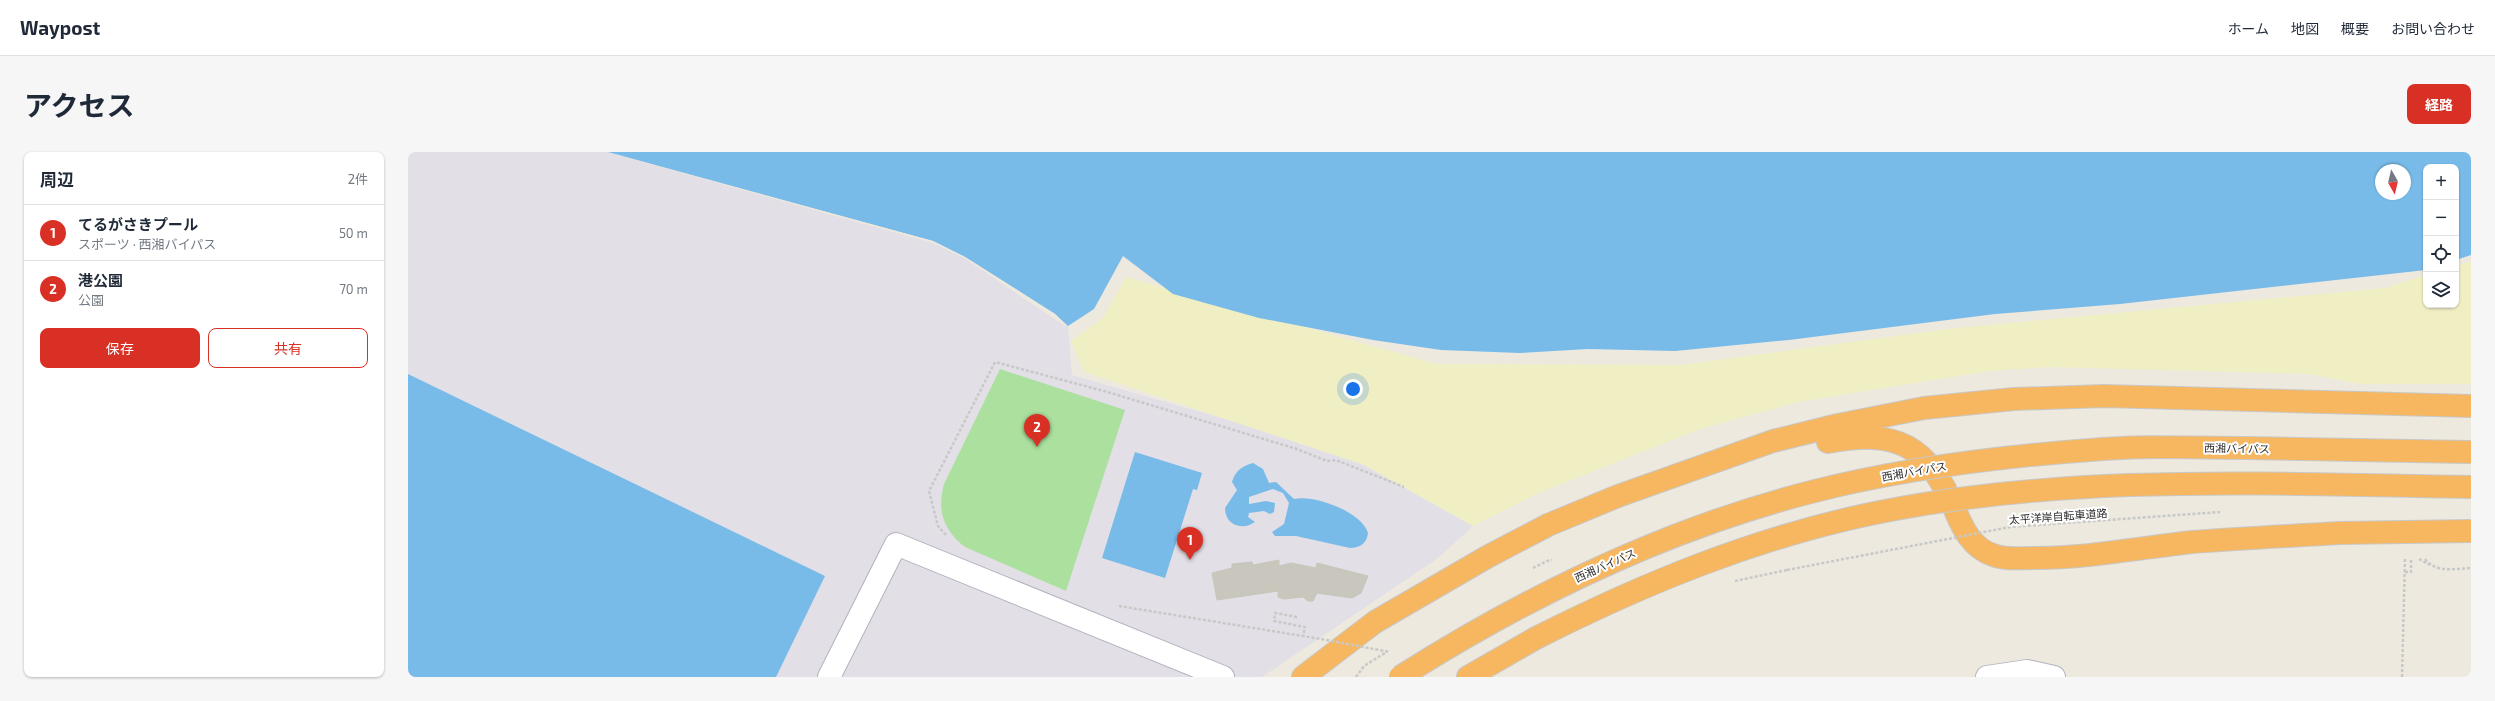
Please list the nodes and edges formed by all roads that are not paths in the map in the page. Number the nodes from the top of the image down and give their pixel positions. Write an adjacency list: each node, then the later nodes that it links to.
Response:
1 (2471, 406): 3 (highway)
2 (2471, 452): 9 (highway, 西湘バイパス, bridge)
3 (1706, 465): 5 (highway, bridge); 8 (highway)
4 (2471, 487): 10 (highway, bridge)
5 (2471, 531)
6 (829, 677): 7 (street)
7 (1223, 677)
8 (1303, 677)
9 (1400, 677)
10 (1468, 677)
11 (1987, 677): 12 (street)
12 (2054, 677)

